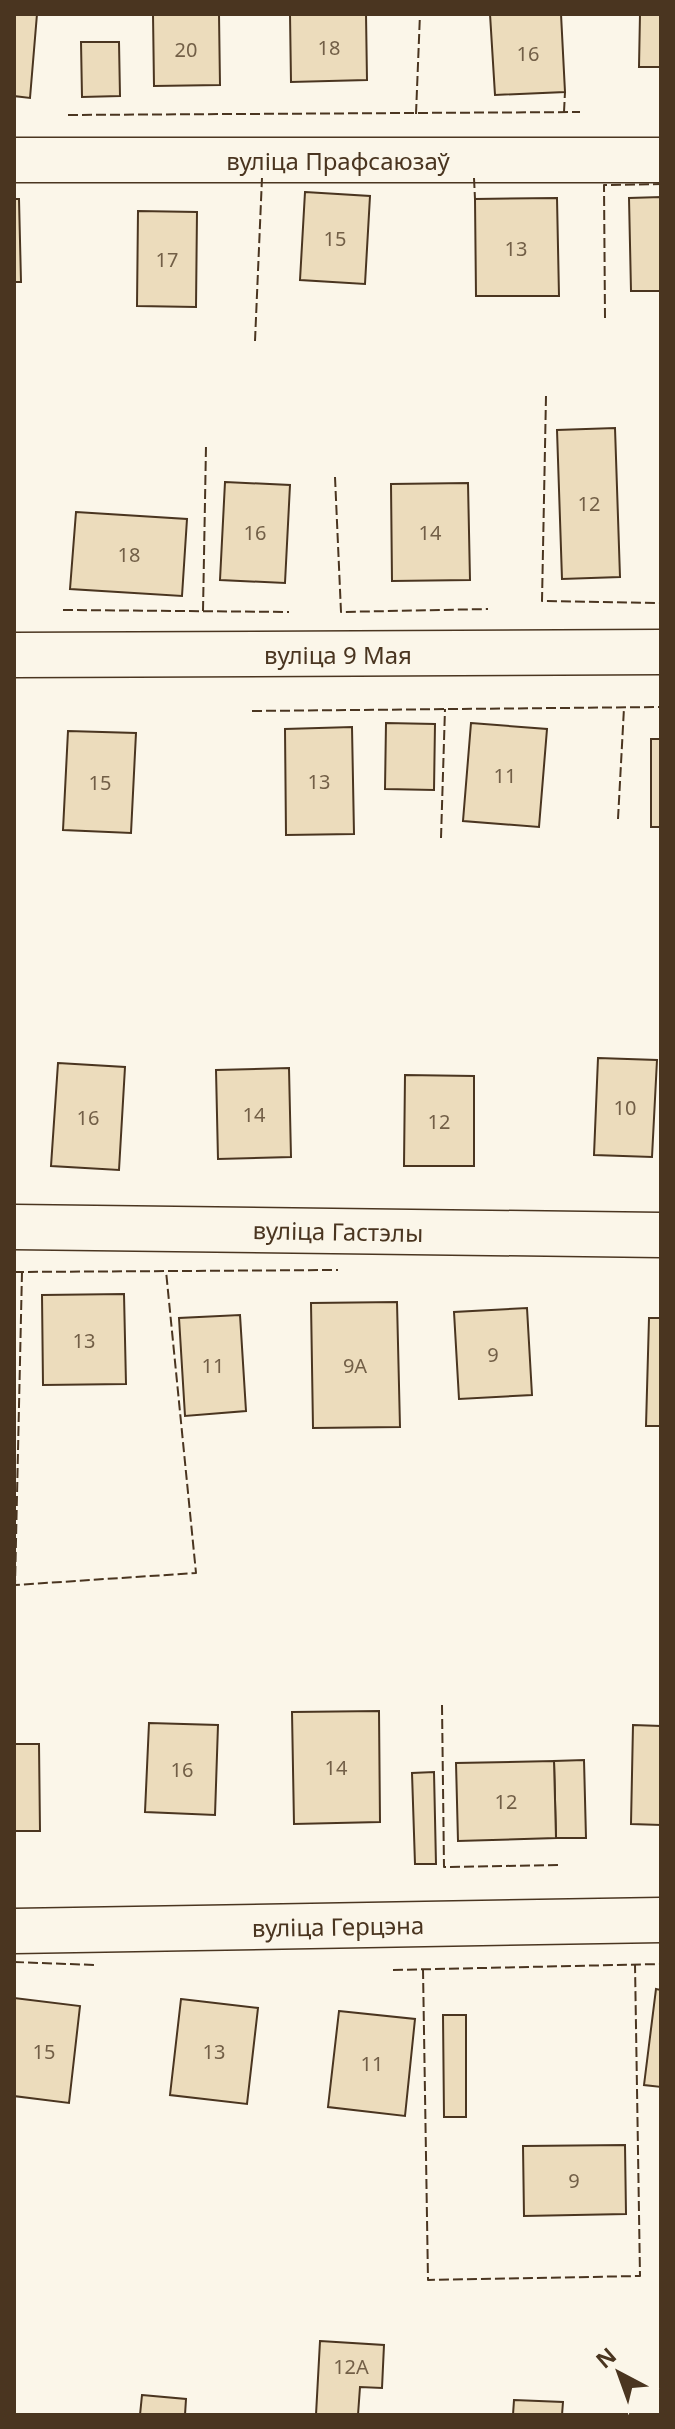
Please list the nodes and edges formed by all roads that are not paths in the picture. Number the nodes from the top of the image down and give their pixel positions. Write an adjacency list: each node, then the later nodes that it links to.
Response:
1 (14, 160): 2 (street, вуліца Прафсаюзаў)
2 (661, 160)
3 (661, 652): 4 (street, вуліца 9 Мая)
4 (14, 655)
5 (14, 1227): 6 (street, вуліца Гастэлы)
6 (661, 1235)
7 (661, 1920): 8 (street, вуліца Герцэна)
8 (14, 1931)

